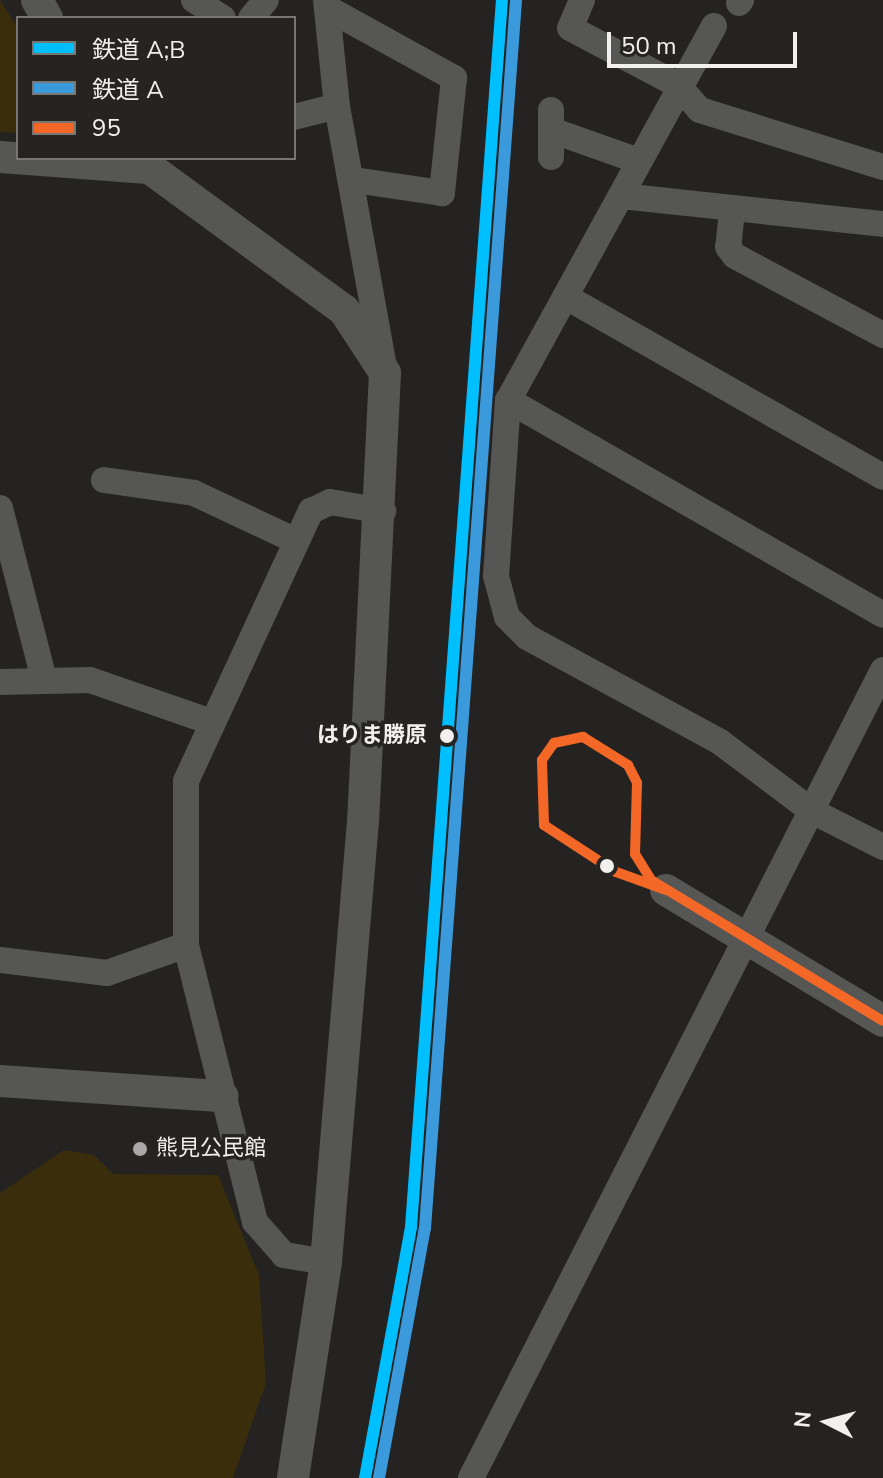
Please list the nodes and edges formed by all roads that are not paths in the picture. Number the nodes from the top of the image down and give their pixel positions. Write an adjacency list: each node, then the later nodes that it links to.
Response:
1 (194, 0): 5 (street)
2 (266, 0): 6 (street)
3 (582, 0): 8 (street)
4 (328, 5): 9 (street); 16 (street)
5 (220, 16)
6 (253, 16)
7 (714, 26): 8 (street)
8 (678, 85): 14 (street); 15 (street)
9 (337, 106): 10 (street); 16 (street)
10 (296, 116)
11 (551, 157): 14 (street)
12 (108, 160): 13 (street)
13 (144, 161): 22 (street)
14 (639, 161): 17 (street)
15 (883, 167)
16 (354, 180): 22 (street)
17 (621, 196): 18 (street); 20 (street)
18 (732, 211): 19 (street); 21 (street)
19 (883, 224)
20 (568, 298): 23 (street); 24 (street)
21 (883, 335)
22 (385, 373): 27 (street)
23 (508, 400): 30 (street); 35 (street)
24 (883, 477)
25 (104, 480): 28 (street)
26 (0, 508): 29 (street)
27 (383, 511): 28 (street); 44 (street)
28 (294, 540): 34 (street)
29 (10, 609): 32 (street)
30 (883, 615)
31 (882, 674): 35 (street)
32 (43, 676): 33 (street); 34 (street)
33 (0, 682)
34 (211, 722): 39 (street)
35 (812, 811): 36 (street); 38 (street)
36 (883, 847)
37 (666, 890): 38 (street)
38 (749, 943): 41 (street); 46 (street)
39 (186, 945): 40 (street); 43 (street)
40 (0, 960)
41 (883, 1021)
42 (0, 1081): 43 (street)
43 (222, 1096): 44 (street)
44 (326, 1262): 45 (street)
45 (293, 1478)
46 (471, 1478)

